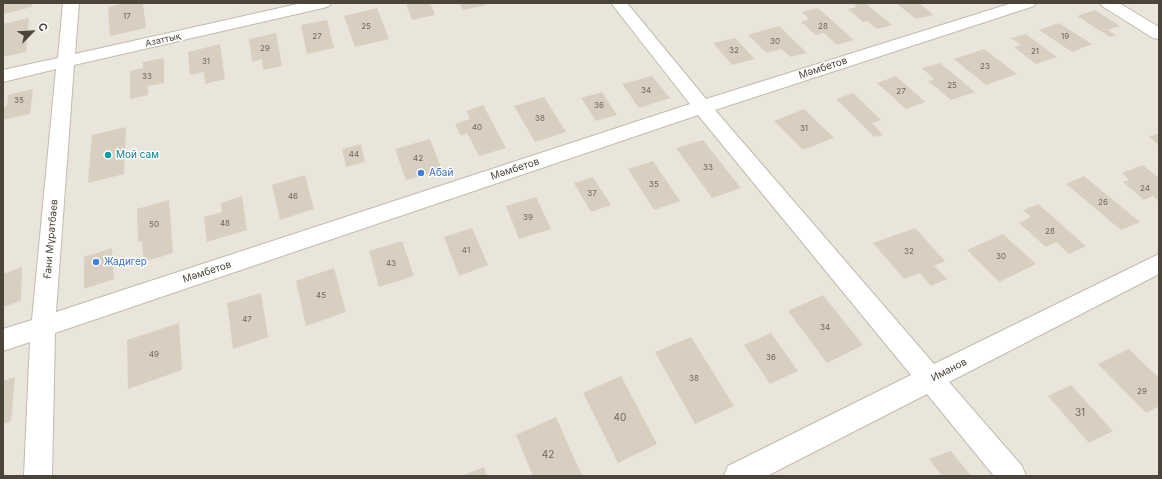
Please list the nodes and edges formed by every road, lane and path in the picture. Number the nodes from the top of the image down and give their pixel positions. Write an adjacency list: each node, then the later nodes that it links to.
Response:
1 (71, 3): 7 (street, Ғани Мұратбаев)
2 (323, 3): 7 (street, Азаттық)
3 (619, 3): 9 (street)
4 (1028, 3): 9 (street, Мәмбетов)
5 (1108, 3): 6 (street)
6 (1159, 34)
7 (66, 63): 8 (street, Азаттық); 11 (street, Ғани Мұратбаев)
8 (3, 76)
9 (702, 107): 11 (street, Мәмбетов); 13 (street)
10 (1159, 263): 13 (street, Иманов)
11 (43, 327): 12 (street, Мәмбетов); 14 (street, Ғани Мұратбаев)
12 (3, 340)
13 (931, 380): 15 (street, Иманов); 16 (street)
14 (38, 476)
15 (738, 476)
16 (1012, 476)

